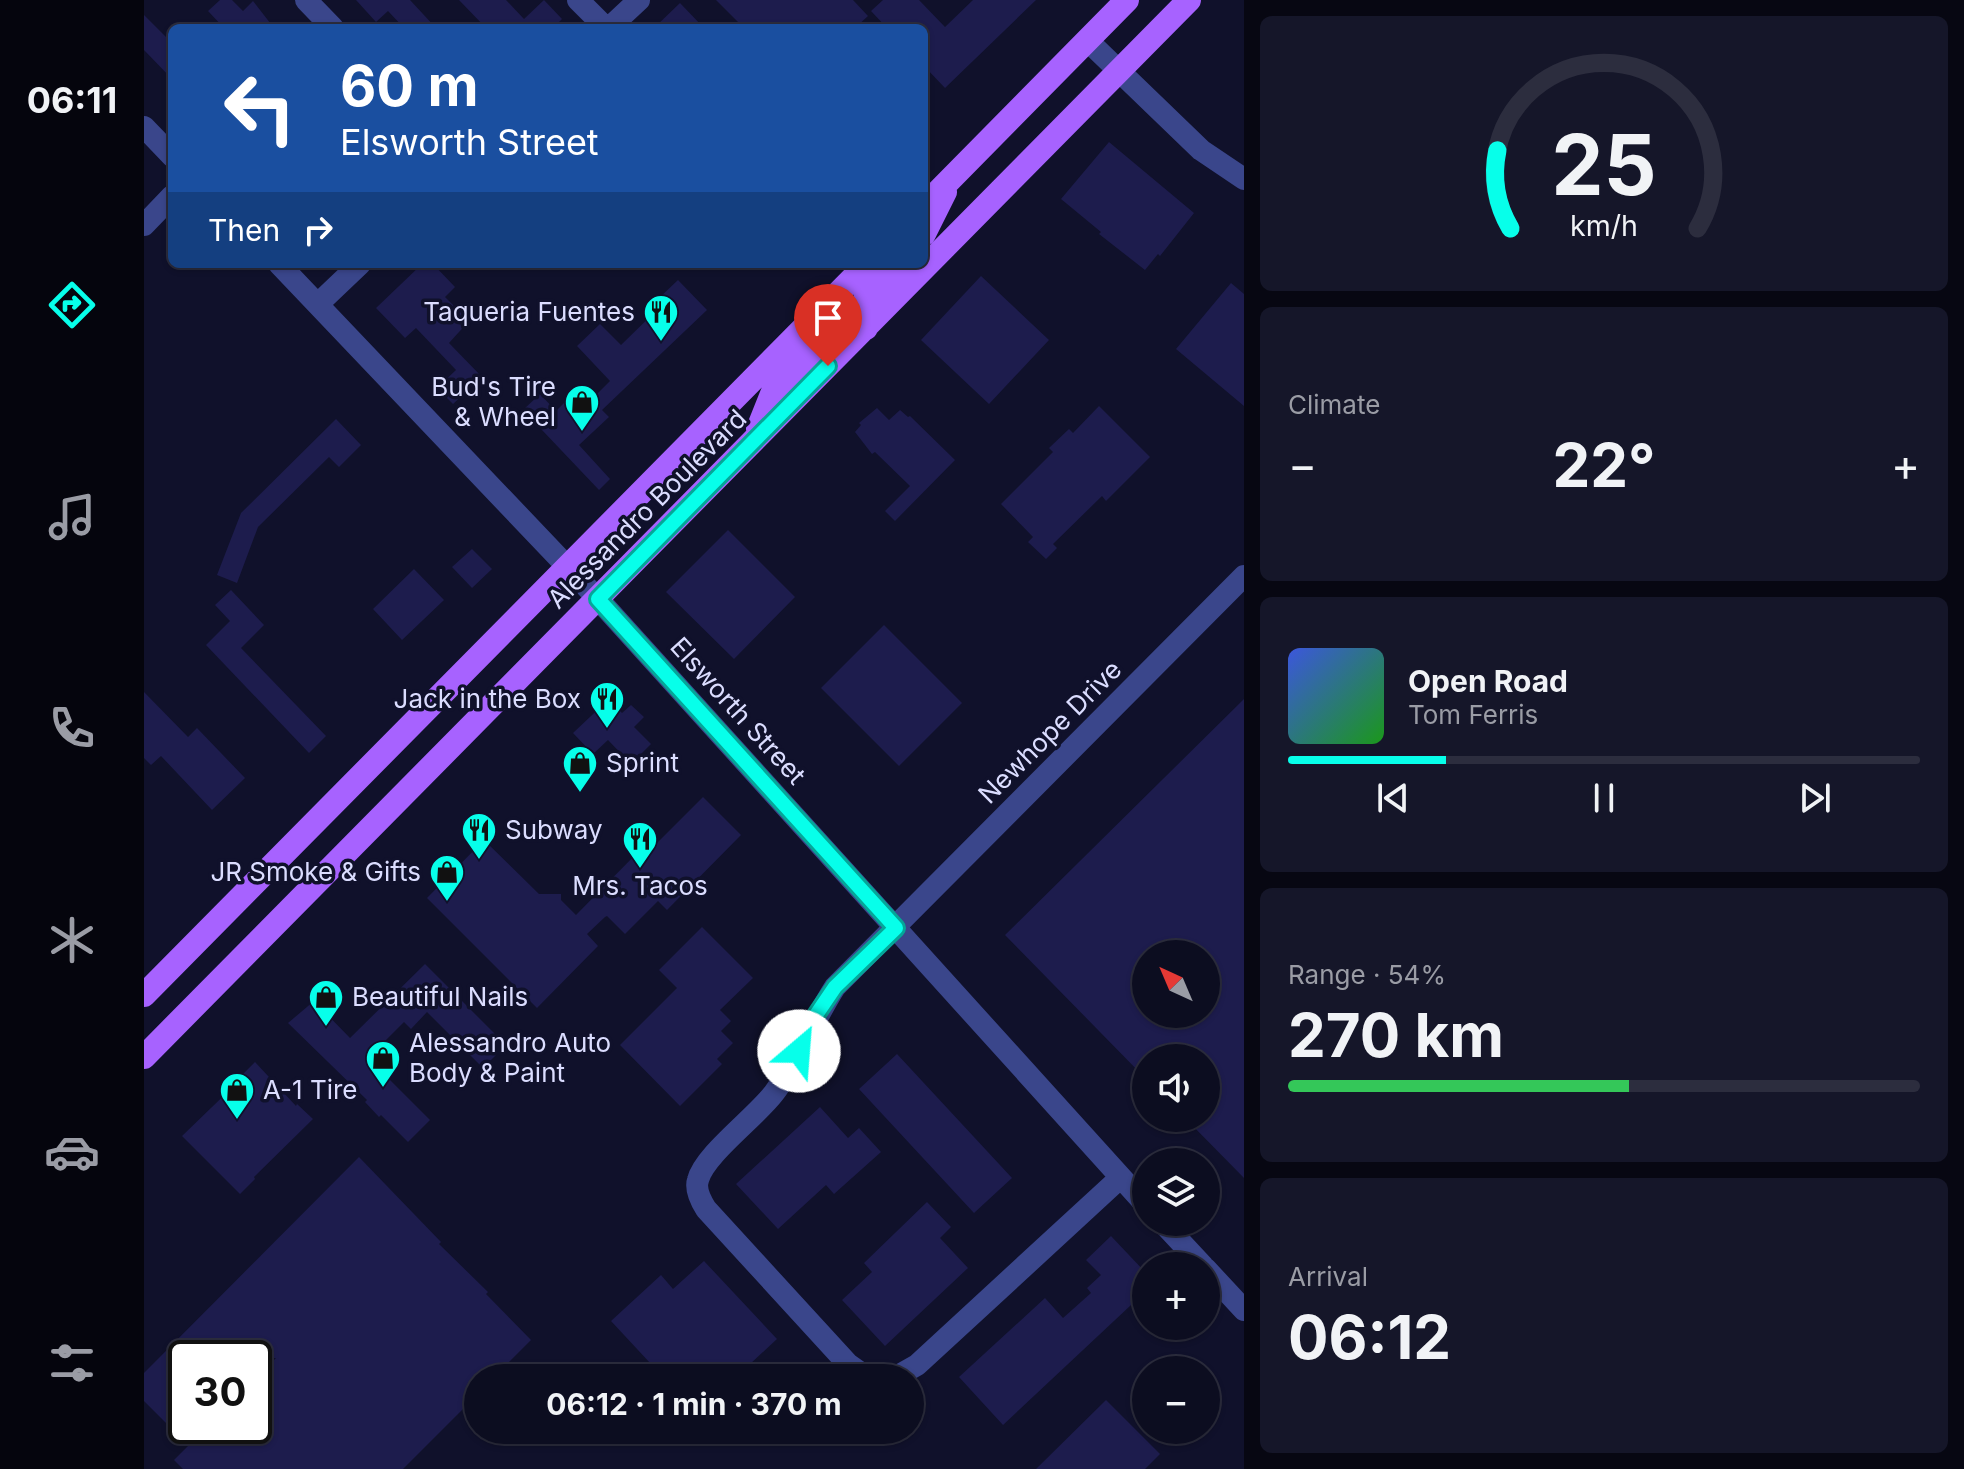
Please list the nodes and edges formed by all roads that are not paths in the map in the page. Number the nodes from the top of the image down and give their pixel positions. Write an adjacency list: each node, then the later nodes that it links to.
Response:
1 (306, 0): 6 (street)
2 (578, 0): 7 (street)
3 (639, 0): 8 (street)
4 (1127, 0): 9 (main road)
5 (1189, 0): 10 (main road, Alessandro Boulevard)
6 (329, 24)
7 (604, 24)
8 (612, 24)
9 (1087, 40): 10 (street); 13 (main road)
10 (1120, 71): 14 (street); 19 (main road, Alessandro Boulevard)
11 (144, 127): 12 (street)
12 (168, 152)
13 (953, 176): 16 (main road); 18 (main road)
14 (1244, 179)
15 (168, 200): 17 (street)
16 (928, 202)
17 (144, 225)
18 (928, 226)
19 (928, 265)
20 (283, 268): 25 (street, Elsworth Street)
21 (356, 268): 25 (street)
22 (863, 268): 26 (main road, Alessandro Boulevard)
23 (895, 268): 27 (main road)
24 (925, 268): 27 (main road, Alessandro Boulevard)
25 (318, 304): 29 (street, Elsworth Street)
26 (825, 306): 28 (main road); 29 (main road, Alessandro Boulevard)
27 (866, 328): 28 (main road, Alessandro Boulevard)
28 (752, 442): 31 (main road, Alessandro Boulevard)
29 (568, 567): 31 (street, Elsworth Street); 32 (main road, Alessandro Boulevard)
30 (1244, 576): 34 (street, Newhope Drive)
31 (598, 599): 33 (main road, Alessandro Boulevard); 34 (street, Elsworth Street)
32 (264, 874): 33 (main road); 35 (main road, Alessandro Boulevard)
33 (295, 904): 36 (main road, Alessandro Boulevard)
34 (896, 928): 37 (street, Elsworth Street); 43 (street, Newhope Drive)
35 (144, 995)
36 (144, 1057)
37 (1120, 1178): 38 (street, Elsworth Street); 44 (street)
38 (1132, 1190)
39 (1175, 1236): 40 (street)
40 (1189, 1252)
41 (1220, 1285): 42 (street)
42 (1244, 1310)
43 (848, 1364)
44 (918, 1364)

